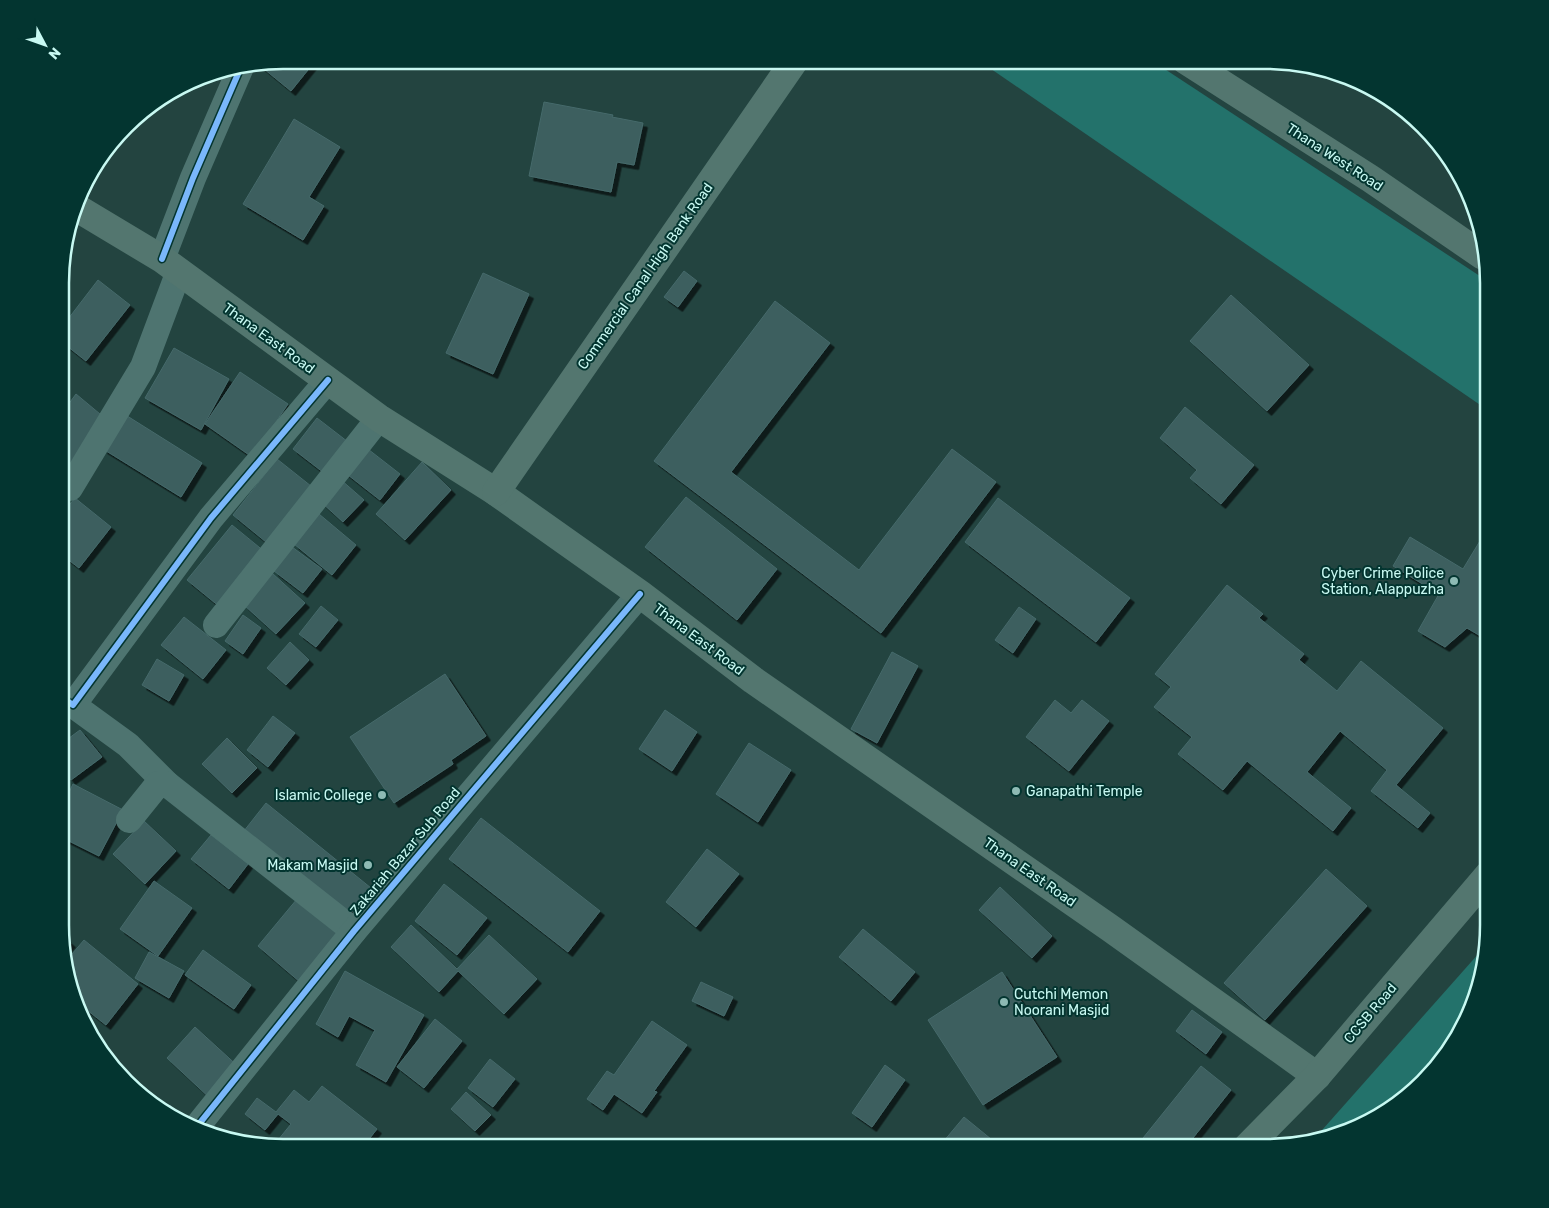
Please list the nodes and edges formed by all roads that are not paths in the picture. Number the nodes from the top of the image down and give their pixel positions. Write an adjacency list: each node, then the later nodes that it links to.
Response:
1 (789, 69): 10 (main road, Commercial Canal High Bank Road)
2 (1200, 69): 5 (main road, Thana West Road)
3 (238, 74): 6 (street)
4 (81, 211): 6 (main road, Thana East Road)
5 (1478, 252)
6 (170, 265): 7 (main road, Thana East Road); 9 (street)
7 (328, 380): 8 (main road, Thana East Road); 13 (street)
8 (380, 418): 10 (main road, Thana East Road); 12 (street)
9 (70, 488)
10 (496, 492): 11 (main road, Thana East Road)
11 (640, 594): 18 (street, Zakariah Bazar Sub Road); 19 (main road, Thana East Road)
12 (216, 625)
13 (69, 698)
14 (69, 702): 15 (street)
15 (167, 784): 16 (street); 18 (street)
16 (129, 820)
17 (1480, 883): 19 (main road, CCSB Road)
18 (354, 931): 20 (street, Zakariah Bazar Sub Road)
19 (1317, 1076): 21 (main road, CCSB Road)
20 (200, 1123)
21 (1255, 1139)

